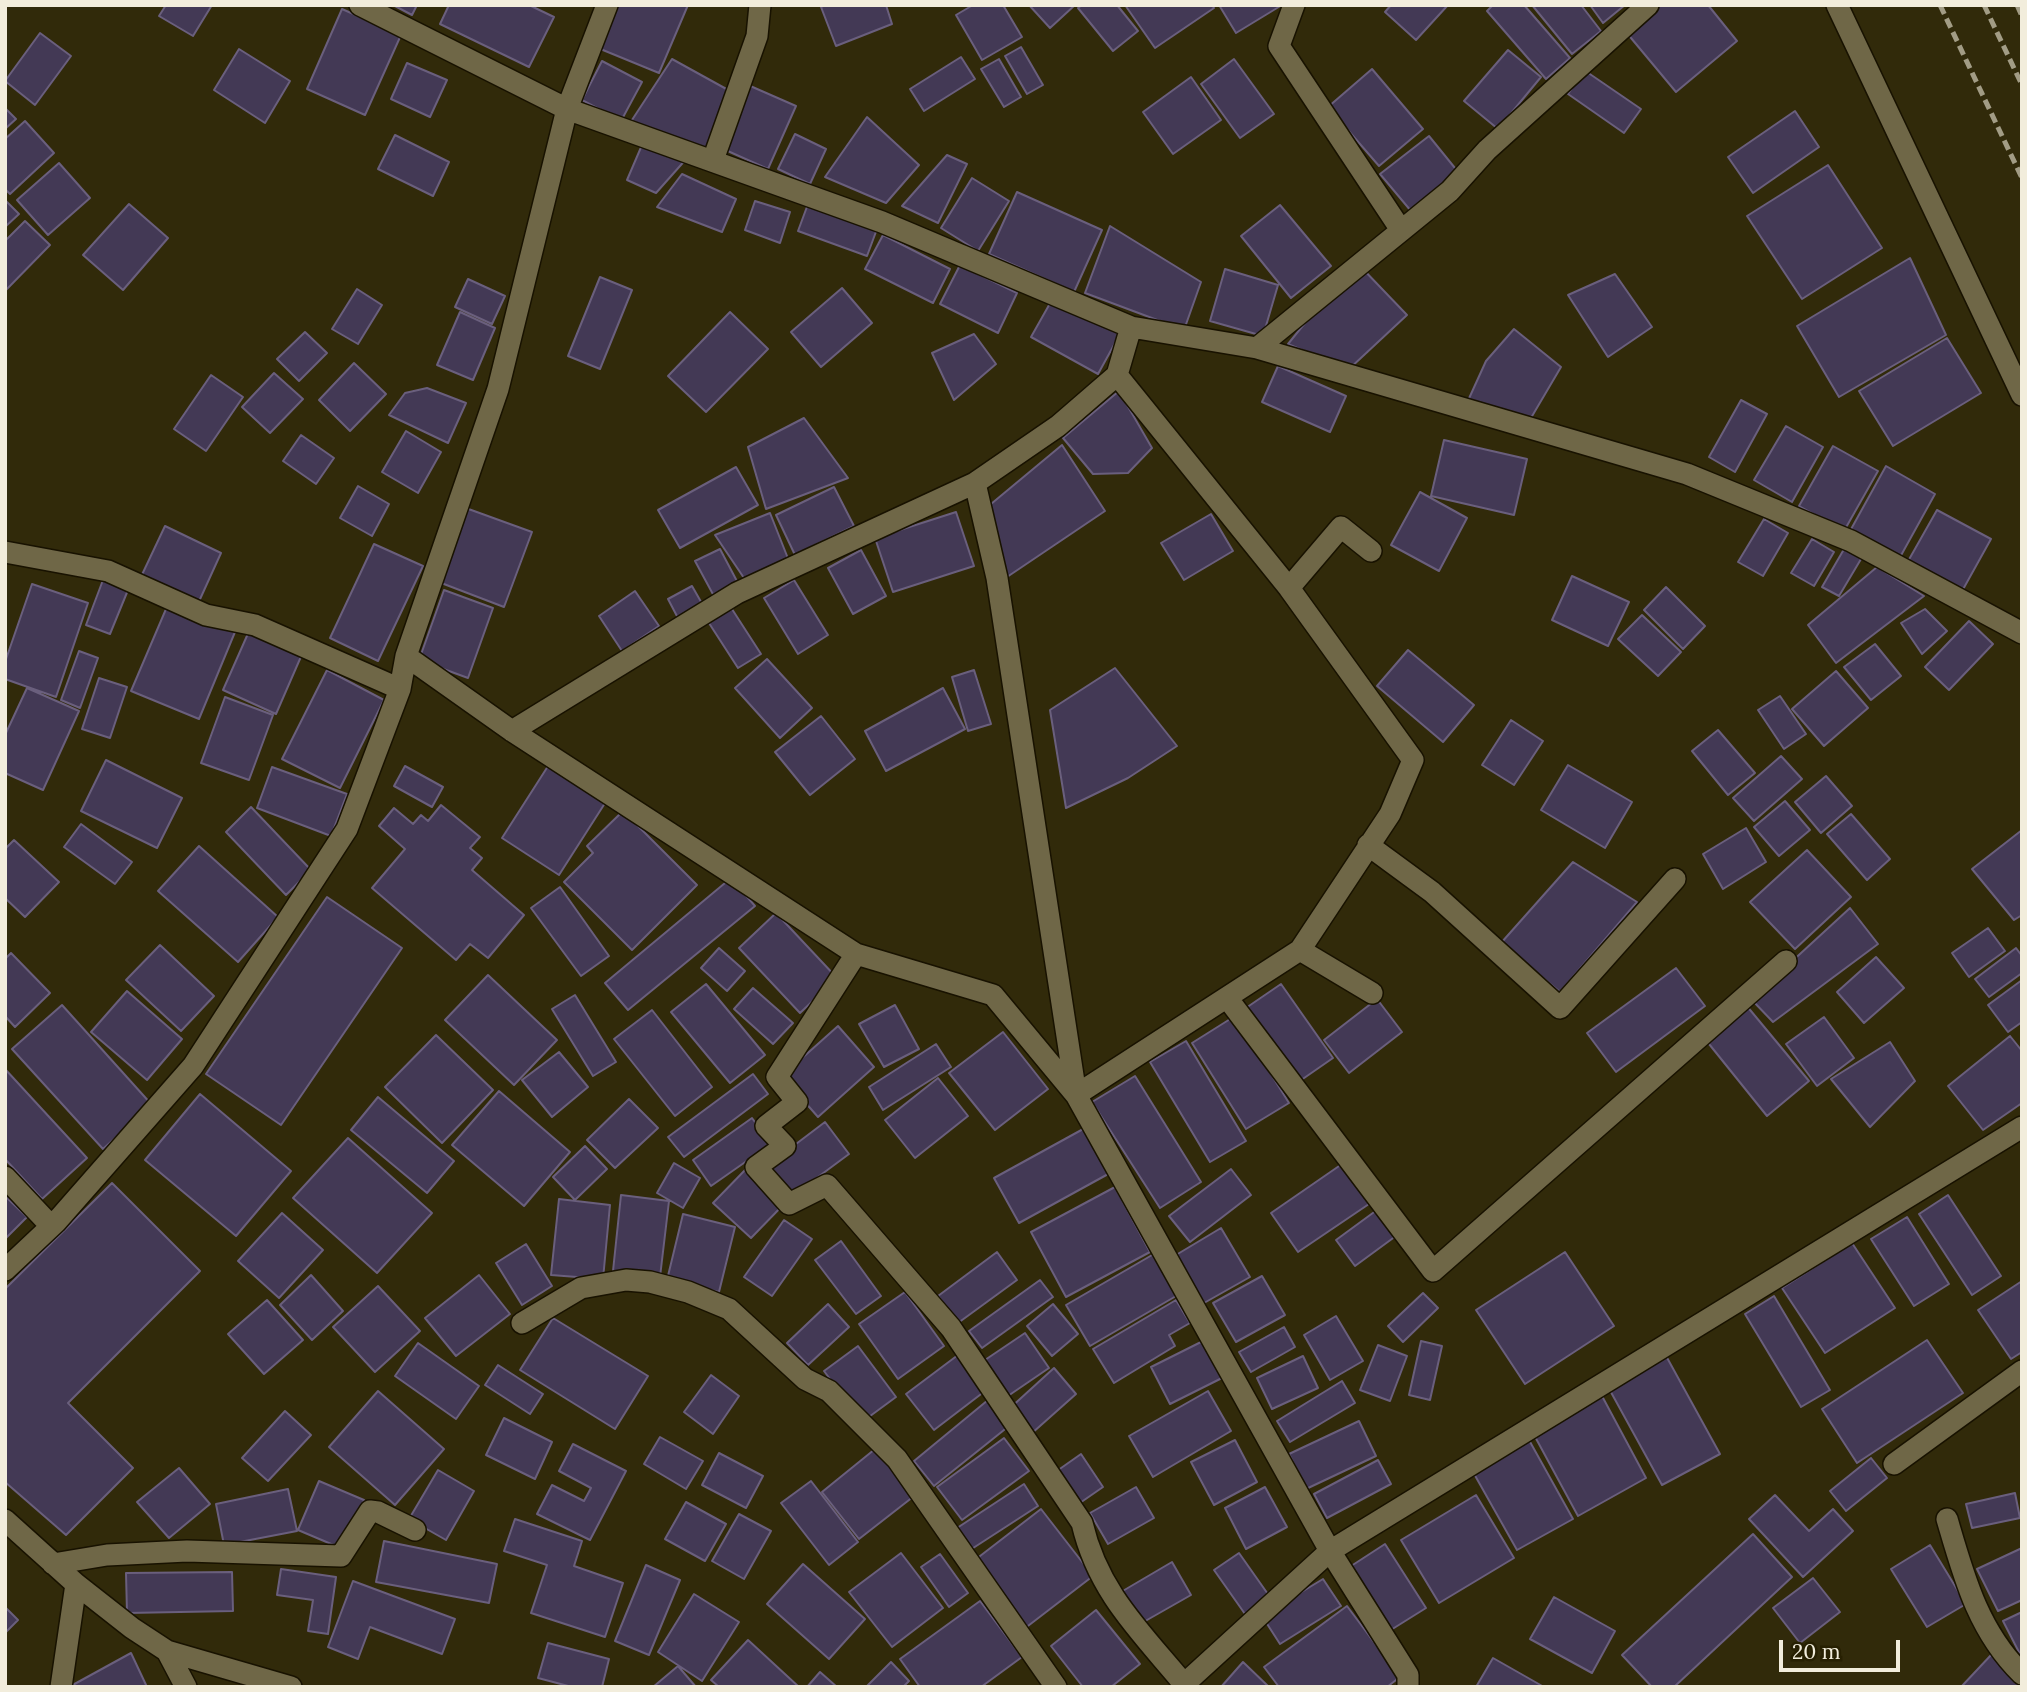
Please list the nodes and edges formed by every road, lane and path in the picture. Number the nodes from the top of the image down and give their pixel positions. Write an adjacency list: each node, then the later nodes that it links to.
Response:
1 (360, 5): 7 (street)
2 (607, 5): 7 (street)
3 (760, 5): 8 (street)
4 (1294, 5): 9 (street)
5 (1648, 5): 9 (street)
6 (1837, 5): 13 (street)
7 (567, 109): 8 (street); 19 (street)
8 (713, 160): 10 (street)
9 (1401, 230): 11 (street)
10 (1131, 327): 11 (street); 12 (street)
11 (1257, 348): 18 (street)
12 (1117, 375): 14 (street); 17 (street)
13 (2022, 395)
14 (975, 483): 21 (street); 29 (street)
15 (1371, 551): 17 (street)
16 (5, 552): 20 (street)
17 (1289, 588): 22 (street)
18 (2022, 633)
19 (406, 656): 20 (street); 21 (street)
20 (400, 689): 32 (street)
21 (512, 731): 25 (street)
22 (1368, 845): 23 (street); 24 (street)
23 (1675, 879)
24 (1300, 950): 27 (street); 28 (street)
25 (856, 954): 29 (street); 46 (street)
26 (1786, 961): 28 (street)
27 (1372, 993)
28 (1228, 999): 29 (street)
29 (1076, 1096): 40 (street)
30 (2022, 1127): 40 (street)
31 (5, 1177): 32 (street)
32 (51, 1226): 33 (street)
33 (5, 1270)
34 (522, 1322): 50 (street)
35 (2022, 1371): 36 (street)
36 (1894, 1464)
37 (1947, 1519): 44 (street)
38 (5, 1520): 41 (street)
39 (415, 1530): 41 (street)
40 (1330, 1551): 45 (street); 46 (street)
41 (54, 1564): 42 (street)
42 (76, 1584): 43 (street); 47 (street)
43 (167, 1651): 48 (street); 49 (street)
44 (2022, 1675)
45 (1408, 1681): 51 (street)
46 (1182, 1685)
47 (61, 1687)
48 (186, 1687)
49 (291, 1687)
50 (1056, 1687)
51 (1427, 1687)

